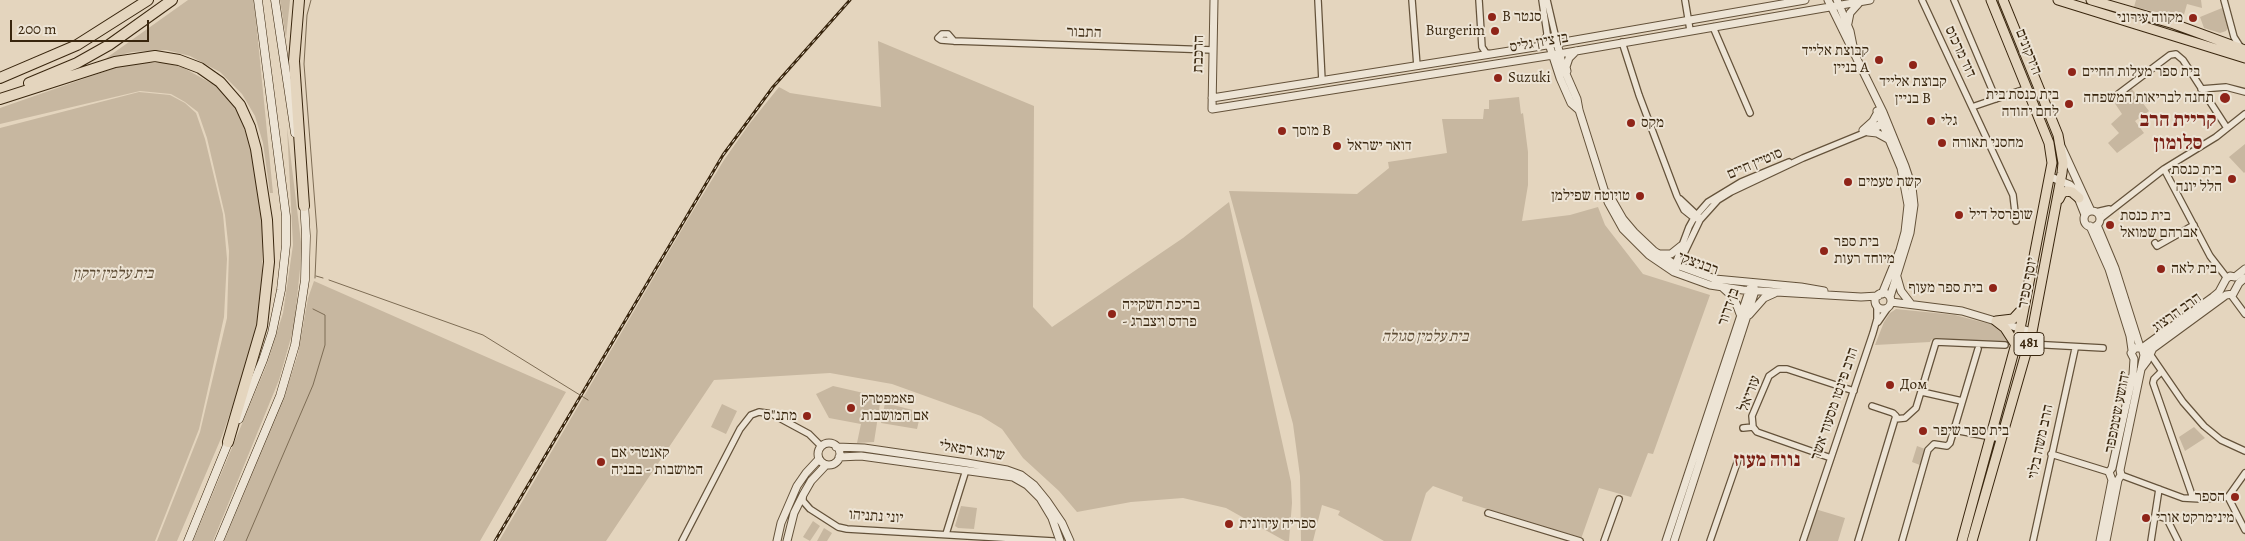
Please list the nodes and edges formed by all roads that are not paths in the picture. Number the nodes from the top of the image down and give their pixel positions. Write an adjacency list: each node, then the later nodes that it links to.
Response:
1 (148, 0): 47 (highway)
2 (172, 0): 53 (highway)
3 (258, 0): 129 (main road)
4 (276, 0): 77 (main road)
5 (299, 0): 77 (highway)
6 (1214, 0): 40 (street, הרכבת)
7 (1318, 0): 48 (street)
8 (1412, 0): 45 (street)
9 (1479, 0): 43 (street)
10 (1542, 0): 33 (street)
11 (1547, 0): 37 (street)
12 (1685, 0): 28 (street)
13 (1805, 0): 28 (street, בן ציון גליס)
14 (1828, 0): 26 (street)
15 (1870, 0): 24 (street, בן ציון גליס)
16 (1922, 0): 58 (street, דוד מרכוס)
17 (1954, 0): 57 (street)
18 (2003, 0): 27 (main road, הירקונים / 481)
19 (2009, 0): 27 (main road)
20 (2058, 0): 42 (main road)
21 (2091, 0): 34 (main road)
22 (1991, 1): 49 (main road, הירקונים / 481)
23 (2225, 1): 31 (street)
24 (1861, 2): 25 (street, בן ציון גליס); 29 (street)
25 (1838, 3): 26 (street, בן ציון גליס); 29 (street)
26 (1831, 8): 30 (street, בן ציון גליס); 39 (street)
27 (2008, 13): 68 (main road, הירקונים / 481)
28 (1689, 20): 32 (street); 37 (street, בן ציון גליס)
29 (1848, 26): 39 (street)
30 (1713, 27): 32 (street, בן ציון גליס); 62 (street)
31 (2232, 28): 34 (street); 42 (street)
32 (1690, 30): 36 (street, בן ציון גליס)
33 (1547, 36): 37 (street); 38 (street)
34 (2214, 40): 42 (main road)
35 (954, 41): 40 (street, התבור)
36 (1622, 42): 41 (street, בן ציון גליס); 78 (street)
37 (1553, 44): 38 (street, בן ציון גליס); 44 (street, רבניצקי)
38 (1536, 47): 43 (street, בן ציון גליס)
39 (1854, 49): 51 (street)
40 (1213, 50): 54 (street, הרכבת)
41 (1577, 50): 44 (street, בן ציון גליס); 46 (street)
42 (2244, 53)
43 (1490, 54): 45 (street, בן ציון גליס)
44 (1556, 54): 46 (street, רבניצקי); 59 (street, בן ציון גליס); 60 (street, רבניצקי)
45 (1416, 66): 48 (street, בן ציון גליס)
46 (1567, 77): 60 (street, רבניצקי)
47 (0, 78)
48 (1322, 81): 54 (street, בן ציון גליס)
49 (2028, 88): 57 (street); 72 (main road, הירקונים / 481)
50 (2200, 89): 52 (street); 55 (street); 65 (street)
51 (1872, 91): 61 (street); 64 (street)
52 (2245, 92)
53 (0, 95)
54 (1212, 98): 59 (street, הרכבת)
55 (2113, 98)
56 (0, 99): 129 (highway)
57 (1996, 99): 58 (street)
58 (1972, 108): 80 (street, דוד מרכוס)
59 (1212, 110)
60 (1578, 110): 71 (street, רבניצקי)
61 (1878, 112): 64 (street); 66 (street)
62 (1750, 113)
63 (2245, 114): 65 (street)
64 (1884, 123): 66 (street); 67 (street); 87 (street, הרב פינטו מסעוד אשר)
65 (2227, 128): 69 (street)
66 (1866, 131): 67 (street); 78 (street, סוטיין חיים)
67 (1890, 140): 95 (street)
68 (2060, 144): 70 (main road, יוסף ספיר / 481); 73 (street, הירקונים)
69 (2164, 169): 79 (street); 81 (street)
70 (2062, 173): 72 (street); 73 (street); 74 (main road, יוסף ספיר / 481)
71 (1599, 175): 84 (street, רבניצקי); 85 (street, רבניצקי)
72 (2050, 177): 74 (street, הירקונים); 100 (main road, יוסף ספיר / 481)
73 (2078, 180): 79 (street, הירקונים)
74 (2062, 183): 75 (street, הירקונים); 76 (main road, יוסף ספיר / 481)
75 (2079, 198): 76 (main road); 79 (street, הירקונים)
76 (2058, 201): 106 (main road, יוסף ספיר / 481)
77 (304, 206): 156 (main road)
78 (1697, 217): 83 (street, סוטיין חיים); 85 (street, סוטיין חיים)
79 (2093, 218): 108 (street, הירקונים); 115 (street, הירקונים)
80 (2016, 221)
81 (2194, 226): 82 (street); 89 (street)
82 (2155, 243)
83 (1681, 246): 84 (street); 85 (street, סוטיין חיים)
84 (1658, 254): 85 (street, רבניצקי)
85 (1676, 267): 90 (street, רבניצקי); 91 (street, רבניצקי)
86 (2245, 269): 89 (street, הרב הרצוג)
87 (1897, 274): 98 (street, הרב פינטו מסעוד אשר); 99 (street)
88 (2245, 278): 89 (street, הרב הרצוג)
89 (2234, 279): 92 (street, הרב הרצוג); 96 (street, הרב הרצוג)
90 (1720, 287): 91 (street, רבניצקי); 103 (street)
91 (1752, 288): 93 (street, רבניצקי); 94 (street, רבניצקי); 103 (street, בן דרור)
92 (2221, 288): 96 (street, הרב הרצוג); 116 (street, הרב הרצוג)
93 (1778, 292): 94 (street, רבניצקי); 103 (street)
94 (1839, 295): 97 (street, רבניצקי)
95 (1880, 295): 97 (street, רבניצקי); 98 (street); 101 (street)
96 (2228, 295): 102 (street); 116 (street, הרב הרצוג)
97 (1861, 297): 101 (street, רבניצקי)
98 (1889, 303): 99 (street); 101 (street, רבניצקי); 107 (street, הרב פינטו מסעוד אשר)
99 (1911, 304): 104 (street)
100 (2026, 304): 104 (main road); 105 (main road, יוסף ספיר / 481)
101 (1876, 305): 107 (street, הרב פינטו מסעוד אשר)
102 (2245, 314)
103 (1743, 317): 164 (street, בן דרור); 165 (street, בן דרור)
104 (1996, 321): 105 (street); 111 (main road)
105 (2020, 329): 106 (street); 111 (main road, יוסף ספיר / 481)
106 (2032, 332): 109 (main road, יוסף ספיר / 481)
107 (1873, 333): 119 (street, הרב פינטו מסעוד אשר)
108 (2137, 336): 116 (street, הירקונים); 116 (street)
109 (2033, 343): 112 (street); 128 (main road, יוסף ספיר / 481)
110 (2004, 345): 120 (street)
111 (2016, 345): 127 (main road, יוסף ספיר / 481)
112 (2103, 348)
113 (1978, 349): 121 (street)
114 (2075, 349): 133 (street, הרב משה בלוי)
115 (2132, 350): 116 (street); 117 (street, הירקונים)
116 (2146, 350): 117 (street); 118 (street); 141 (street, יהושע שטמפפר)
117 (2134, 358): 141 (street, יהושע שטמפפר)
118 (2161, 372): 132 (street); 145 (street)
119 (1854, 391): 124 (street, עזריאל); 135 (street, הרב פינטו מסעוד אשר)
120 (1922, 392): 121 (street); 123 (street)
121 (1962, 401): 126 (street)
122 (1872, 406): 123 (street)
123 (1895, 419): 168 (street)
124 (1753, 427): 125 (street); 135 (street, עזריאל)
125 (1743, 428)
126 (1954, 430): 127 (street); 169 (street)
127 (1992, 437): 128 (street); 170 (main road, יוסף ספיר / 481)
128 (2002, 439): 171 (main road, יוסף ספיר / 481)
129 (228, 442): 155 (main road)
130 (821, 446): 131 (street); 136 (street); 157 (street)
131 (836, 446): 134 (street); 161 (street, שרגא רפאלי)
132 (2245, 451)
133 (2051, 454): 141 (street); 172 (street, הרב משה בלוי)
134 (839, 456): 138 (street); 139 (street, שרגא רפאלי)
135 (1831, 458): 167 (street, הרב פינטו מסעוד אשר)
136 (819, 459): 138 (street); 158 (street)
137 (1738, 460): 166 (street)
138 (826, 465): 143 (street)
139 (966, 470): 151 (street, שרגא רפאלי); 153 (street)
140 (2245, 473): 144 (street)
141 (2115, 474): 142 (street); 173 (street, יהושע שטמפפר); 174 (street, יהושע שטמפפר)
142 (2159, 489): 145 (street); 150 (street)
143 (802, 495): 147 (street, יוני נתניהו); 148 (street)
144 (2228, 497): 145 (street); 152 (street)
145 (2193, 498)
146 (1619, 500): 163 (street)
147 (810, 509): 148 (street); 153 (street, יוני נתניהו)
148 (794, 512): 159 (street)
149 (1488, 513): 162 (street)
150 (2155, 514): 175 (street); 176 (street)
151 (1056, 530): 154 (street, יוני נתניהו); 160 (street, שרגא רפאלי)
152 (2245, 530)
153 (946, 534): 154 (street, יוני נתניהו)
154 (1050, 540)
155 (188, 541)
156 (219, 541)
157 (682, 541)
158 (777, 541)
159 (787, 541)
160 (1060, 541)
161 (1070, 541)
162 (1580, 541)
163 (1604, 541)
164 (1666, 541)
165 (1674, 541)
166 (1710, 541)
167 (1803, 541)
168 (1858, 541)
169 (1902, 541)
170 (1962, 541)
171 (1972, 541)
172 (2033, 541)
173 (2100, 541)
174 (2106, 541)
175 (2152, 541)
176 (2178, 541)

